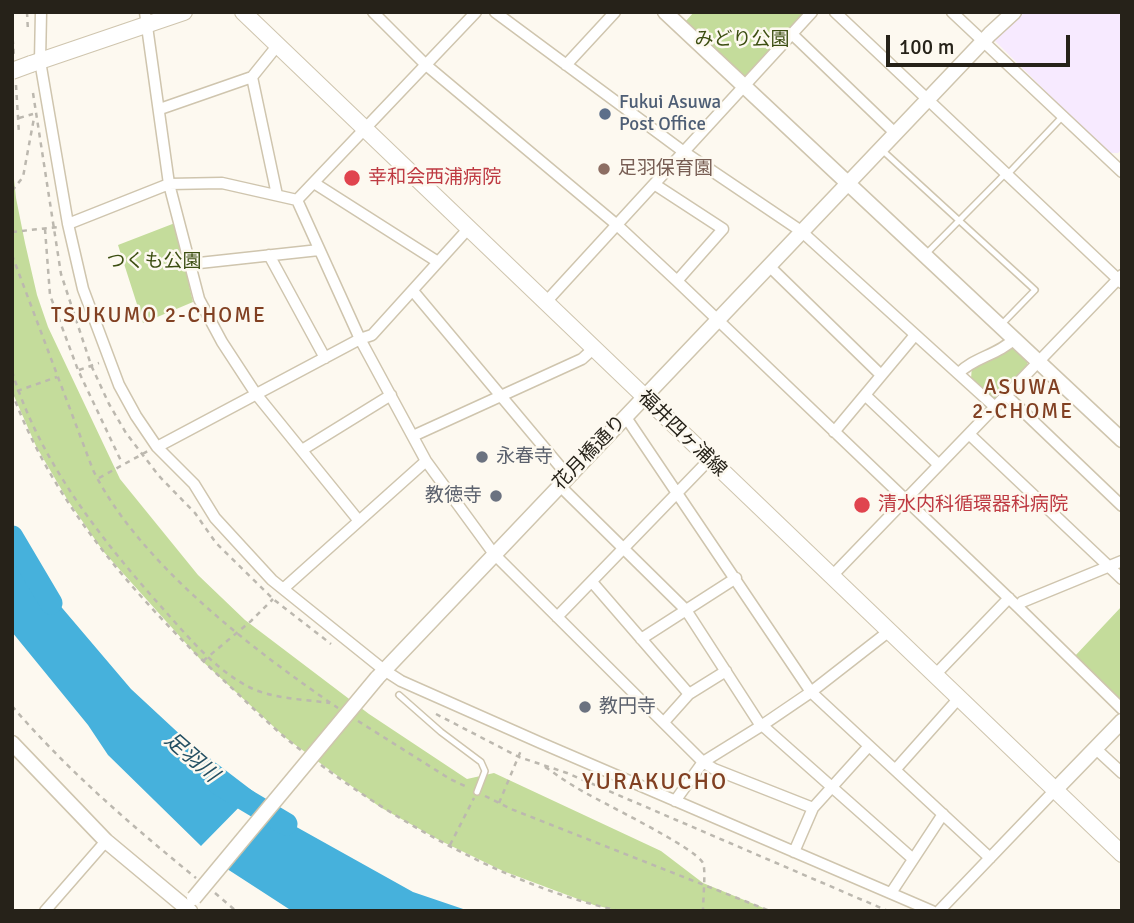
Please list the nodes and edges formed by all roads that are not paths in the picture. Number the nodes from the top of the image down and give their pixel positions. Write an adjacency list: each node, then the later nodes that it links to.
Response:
1 (41, 12): 17 (street)
2 (184, 12): 13 (main road)
3 (243, 12): 16 (main road, 福井四ヶ浦線)
4 (373, 12): 18 (street)
5 (476, 12): 18 (street)
6 (495, 12): 19 (street)
7 (615, 12): 19 (street)
8 (665, 12): 22 (street)
9 (812, 12): 14 (street)
10 (835, 12): 23 (street)
11 (952, 12): 15 (street)
12 (1014, 12): 15 (street, 花月橋通り)
13 (145, 19): 17 (main road); 24 (street)
14 (792, 34): 22 (street); 27 (street)
15 (983, 41): 23 (street, 花月橋通り); 25 (street)
16 (277, 46): 21 (street); 26 (main road, 福井四ヶ浦線)
17 (36, 63): 20 (main road, bridge); 39 (street)
18 (426, 65): 26 (street); 40 (street)
19 (566, 65): 29 (street)
20 (12, 71)
21 (252, 77): 24 (street); 36 (street)
22 (743, 87): 29 (street); 32 (street)
23 (926, 100): 27 (street, 花月橋通り); 31 (street)
24 (160, 110): 34 (street)
25 (1062, 116): 30 (street); 31 (lane)
26 (365, 129): 33 (street); 41 (main road, 福井四ヶ浦線)
27 (895, 133): 28 (street, 花月橋通り)
28 (880, 148): 32 (street, 花月橋通り); 38 (lane)
29 (684, 152): 35 (street); 42 (street)
30 (1119, 165)
31 (1006, 174): 38 (lane); 49 (street)
32 (848, 182): 42 (street, 花月橋通り); 44 (street)
33 (314, 183): 37 (street); 46 (street)
34 (169, 184): 36 (street); 39 (street); 47 (street)
35 (654, 184): 40 (street); 50 (street)
36 (277, 195): 37 (street)
37 (297, 200): 43 (street)
38 (958, 220): 44 (lane); 54 (lane)
39 (68, 224): 75 (street)
40 (617, 225): 50 (street); 52 (street)
41 (468, 229): 46 (street); 52 (main road, 福井四ヶ浦線)
42 (801, 231): 48 (street, 花月橋通り); 55 (street)
43 (319, 250): 45 (street); 57 (street)
44 (925, 254): 54 (street)
45 (269, 255): 47 (street); 59 (street)
46 (438, 262): 51 (street)
47 (190, 264): 63 (street)
48 (768, 265): 53 (street, 花月橋通り); 62 (street)
49 (1120, 279): 60 (street)
50 (677, 281): 53 (street)
51 (413, 291): 57 (street); 67 (street)
52 (545, 303): 58 (main road, 福井四ヶ浦線)
53 (717, 318): 68 (street, 花月橋通り); 71 (street)
54 (1001, 326): 56 (street)
55 (915, 335): 61 (street); 62 (street)
56 (1015, 338): 60 (street); 61 (street)
57 (360, 339): 59 (street); 66 (street)
58 (593, 349): 67 (street); 68 (main road, 福井四ヶ浦線)
59 (325, 358): 63 (street)
60 (1039, 360): 65 (street); 74 (street)
61 (959, 373): 69 (street)
62 (881, 375): 64 (street)
63 (256, 394): 75 (street); 76 (street)
64 (865, 395): 71 (street); 79 (street)
65 (1006, 395): 69 (street); 83 (street)
66 (391, 396): 73 (street); 76 (street)
67 (501, 396): 73 (street); 80 (street)
68 (643, 398): 70 (street, 花月橋通り); 77 (main road, 福井四ヶ浦線)
69 (995, 407): 72 (street)
70 (625, 416): 80 (street, 花月橋通り); 81 (street)
71 (834, 432): 82 (street)
72 (969, 434): 79 (street); 88 (street)
73 (413, 436): 78 (street)
74 (1122, 440)
75 (158, 447): 93 (street)
76 (302, 450): 84 (street)
77 (709, 460): 81 (street); 89 (main road, 福井四ヶ浦線)
78 (426, 461): 84 (street); 86 (street)
79 (939, 465): 82 (street)
80 (564, 481): 85 (street); 86 (street, 花月橋通り)
81 (678, 492): 85 (street); 90 (street)
82 (905, 500): 89 (street); 94 (street)
83 (1122, 506)
84 (359, 521): 93 (street)
85 (625, 548): 92 (street); 96 (street)
86 (494, 554): 97 (street); 101 (street, 花月橋通り)
87 (1122, 561): 88 (street)
88 (1108, 566): 91 (street); 95 (street)
89 (831, 577): 98 (main road, 福井四ヶ浦線)
90 (736, 578): 96 (street); 103 (street)
91 (1122, 579)
92 (592, 582): 97 (street); 99 (street)
93 (283, 589): 101 (street)
94 (1009, 598): 95 (street); 102 (street)
95 (1018, 607): 107 (street)
96 (686, 610): 99 (street); 100 (street)
97 (557, 617): 109 (street)
98 (888, 632): 102 (main road, 福井四ヶ浦線); 103 (street)
99 (641, 639): 104 (street)
100 (726, 671): 104 (street); 110 (street)
101 (381, 674): 120 (street); 129 (street, 花月橋通り, bridge)
102 (935, 675): 106 (main road, 福井四ヶ浦線)
103 (811, 692): 110 (street); 112 (street)
104 (689, 694): 109 (street)
105 (399, 695): 119 (lane)
106 (959, 698): 115 (street); 118 (main road, 福井四ヶ浦線)
107 (1122, 709)
108 (1122, 721): 113 (street)
109 (664, 722): 114 (street)
110 (762, 726): 114 (street); 117 (street)
111 (12, 743): 123 (street)
112 (869, 746): 115 (street); 117 (street)
113 (1096, 749): 116 (street); 118 (street)
114 (704, 762): 120 (street); 121 (street)
115 (895, 770): 122 (street)
116 (1122, 773)
117 (832, 787): 121 (street); 127 (street)
118 (1055, 790): 125 (main road, 福井四ヶ浦線); 126 (street)
119 (477, 792)
120 (675, 801): 124 (street)
121 (813, 808): 124 (street)
122 (943, 814): 126 (street); 127 (street)
123 (106, 841): 129 (street); 130 (street)
124 (794, 852): 128 (street)
125 (1122, 854)
126 (990, 858): 132 (street)
127 (913, 859): 128 (street)
128 (891, 893): 131 (street)
129 (188, 907)
130 (45, 911)
131 (932, 911)
132 (939, 911)

